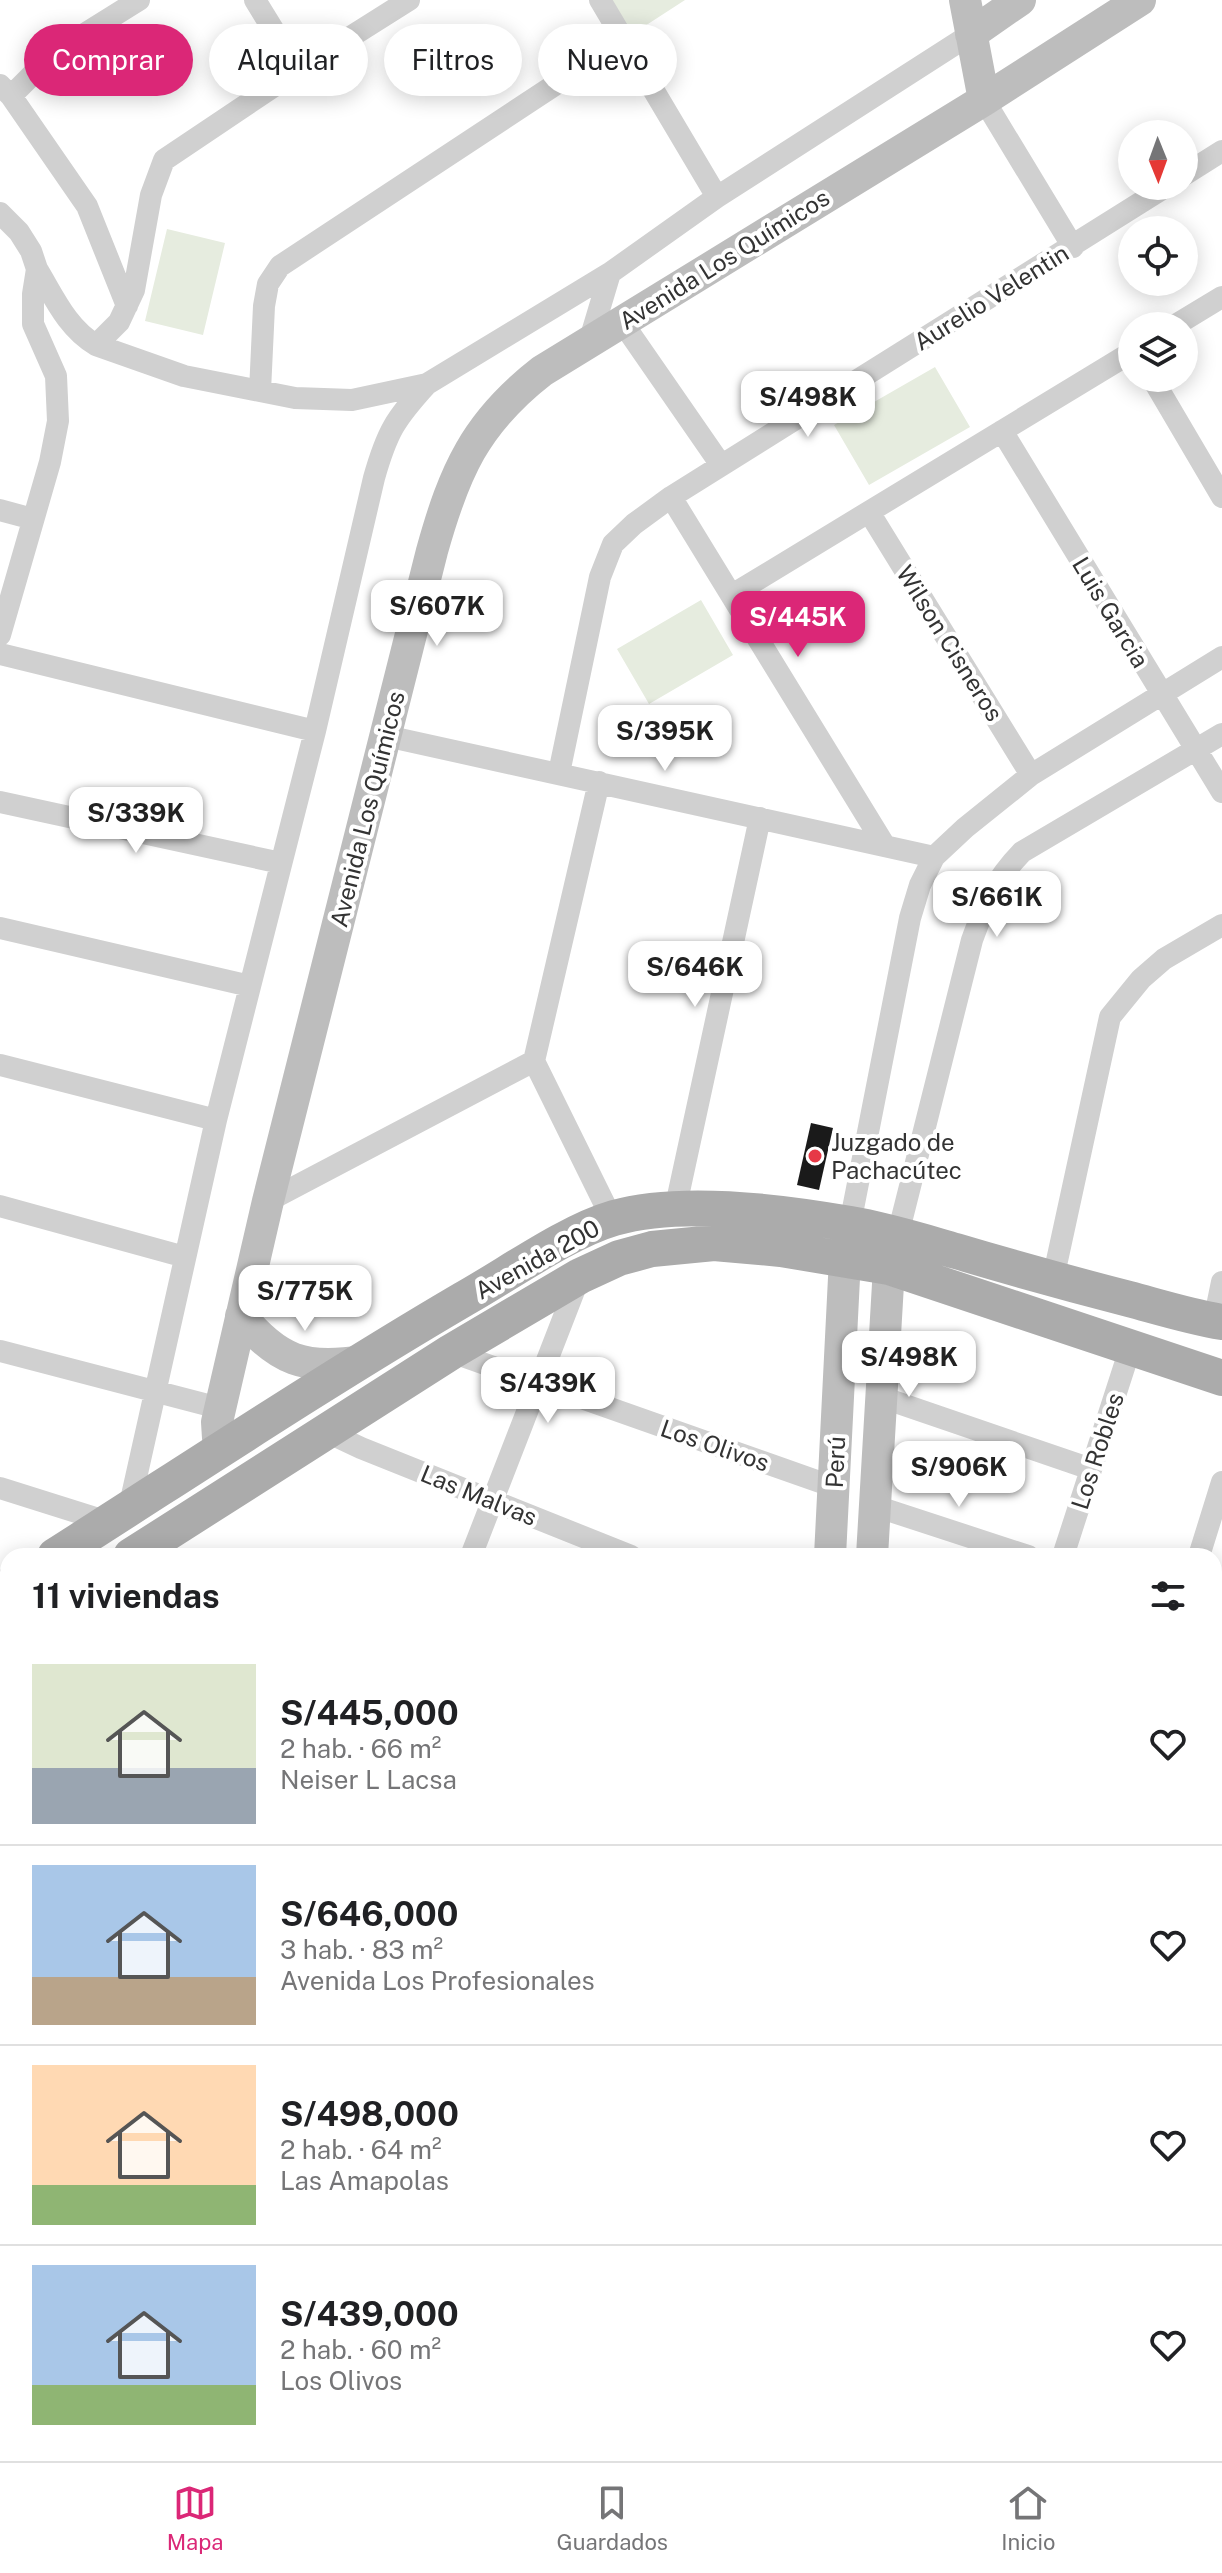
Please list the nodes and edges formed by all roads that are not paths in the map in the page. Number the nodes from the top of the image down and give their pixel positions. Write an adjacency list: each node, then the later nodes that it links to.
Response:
1 (139, 0): 12 (street)
2 (255, 0): 8 (street)
3 (409, 0): 10 (street)
4 (600, 0): 9 (street)
5 (965, 0): 11 (main road)
6 (1020, 0): 11 (main road)
7 (1140, 0): 16 (main road, Avenida Los Químicos)
8 (270, 24)
9 (614, 24)
10 (368, 26)
11 (971, 34): 16 (main road); 19 (street)
12 (6, 91): 26 (street)
13 (259, 96): 26 (street)
14 (538, 96): 33 (street)
15 (657, 96): 19 (street)
16 (984, 100): 22 (street); 28 (main road, Avenida Los Químicos)
17 (1222, 151): 18 (street)
18 (1198, 166)
19 (717, 197): 24 (street)
20 (1145, 200): 22 (street, Aurelio Velentin)
21 (0, 213): 23 (street)
22 (1073, 247): 36 (street, Aurelio Velentin)
23 (37, 269): 30 (street); 41 (street)
24 (610, 273): 29 (street); 32 (street)
25 (1222, 297): 27 (street)
26 (127, 306): 30 (street)
27 (1197, 312)
28 (622, 322): 29 (main road, Avenida Los Químicos); 36 (street)
29 (589, 343): 49 (main road, Avenida Los Químicos)
30 (96, 345): 33 (street)
31 (1118, 361): 35 (street)
32 (427, 384): 33 (street); 47 (street)
33 (260, 391)
34 (1160, 392): 38 (street)
35 (1002, 431): 40 (street); 46 (street, Luis Garcia)
36 (721, 465): 37 (street, Aurelio Velentin)
37 (671, 497): 42 (street); 51 (street, Aurelio Velentin)
38 (1222, 497)
39 (0, 510): 41 (street)
40 (869, 512): 42 (street); 52 (street, Wilson Cisneros)
41 (33, 519): 43 (street)
42 (732, 595): 57 (street)
43 (0, 635)
44 (0, 654): 47 (street)
45 (1222, 657): 46 (street)
46 (1161, 695): 50 (street, Luis Garcia); 52 (street)
47 (315, 731): 59 (street)
48 (1222, 734): 50 (street)
49 (386, 736): 51 (street); 66 (main road, Avenida Los Químicos)
50 (1196, 750): 54 (street, Luis Garcia); 71 (street)
51 (559, 773): 53 (street)
52 (1031, 775): 58 (street)
53 (599, 782): 56 (street); 63 (street)
54 (1222, 792)
55 (0, 802): 59 (street)
56 (760, 818): 57 (street); 68 (street)
57 (885, 846): 58 (street)
58 (934, 857): 70 (street)
59 (281, 863): 62 (street)
60 (1222, 925): 74 (street)
61 (0, 928): 62 (street)
62 (250, 986): 65 (street)
63 (534, 1061): 66 (street); 69 (street)
64 (0, 1065): 65 (street)
65 (216, 1120): 72 (street)
66 (268, 1201): 76 (main road, Avenida Los Químicos)
67 (0, 1206): 72 (street)
68 (675, 1210): 69 (main road, Avenida 200); 70 (main road, Avenida 200)
69 (612, 1219): 77 (main road, Avenida 200)
70 (847, 1241): 71 (main road, Avenida 200); 73 (main road, Avenida 200); 92 (main road, Perú)
71 (893, 1251): 74 (main road, Avenida 200); 79 (main road, Avenida 200); 86 (main road, Perú)
72 (185, 1257): 85 (street)
73 (580, 1276): 81 (main road, Avenida 200); 84 (street)
74 (1053, 1279): 78 (main road, Avenida 200)
75 (1222, 1282): 78 (street)
76 (241, 1316): 82 (main road); 87 (main road, Avenida Los Químicos)
77 (430, 1320): 81 (street); 82 (main road, Avenida 200)
78 (1218, 1321)
79 (1131, 1346): 83 (main road, Avenida 200); 90 (street, Los Robles)
80 (0, 1351): 85 (street)
81 (451, 1352): 84 (street, Los Olivos); 88 (main road, Avenida 200)
82 (365, 1361): 89 (main road, Avenida 200)
83 (1222, 1378)
84 (539, 1383): 92 (street, Los Olivos); 94 (street)
85 (155, 1391): 87 (street); 96 (street)
86 (881, 1397): 90 (street); 95 (main road, Perú)
87 (219, 1408): 89 (main road, Avenida Los Químicos)
88 (327, 1432): 94 (street, Las Malvas); 98 (main road, Avenida 200)
89 (224, 1447): 96 (main road, Avenida 200)
90 (1091, 1469): 104 (street, Los Robles)
91 (1222, 1482): 105 (street)
92 (834, 1487): 101 (main road, Perú)
93 (0, 1488): 96 (street)
94 (493, 1501): 99 (street); 100 (street, Las Malvas)
95 (875, 1506): 102 (main road, Perú); 103 (street)
96 (118, 1516): 97 (main road, Avenida 200)
97 (68, 1548)
98 (152, 1548)
99 (474, 1548)
100 (611, 1548)
101 (830, 1548)
102 (872, 1548)
103 (1004, 1548)
104 (1066, 1548)
105 (1201, 1548)

